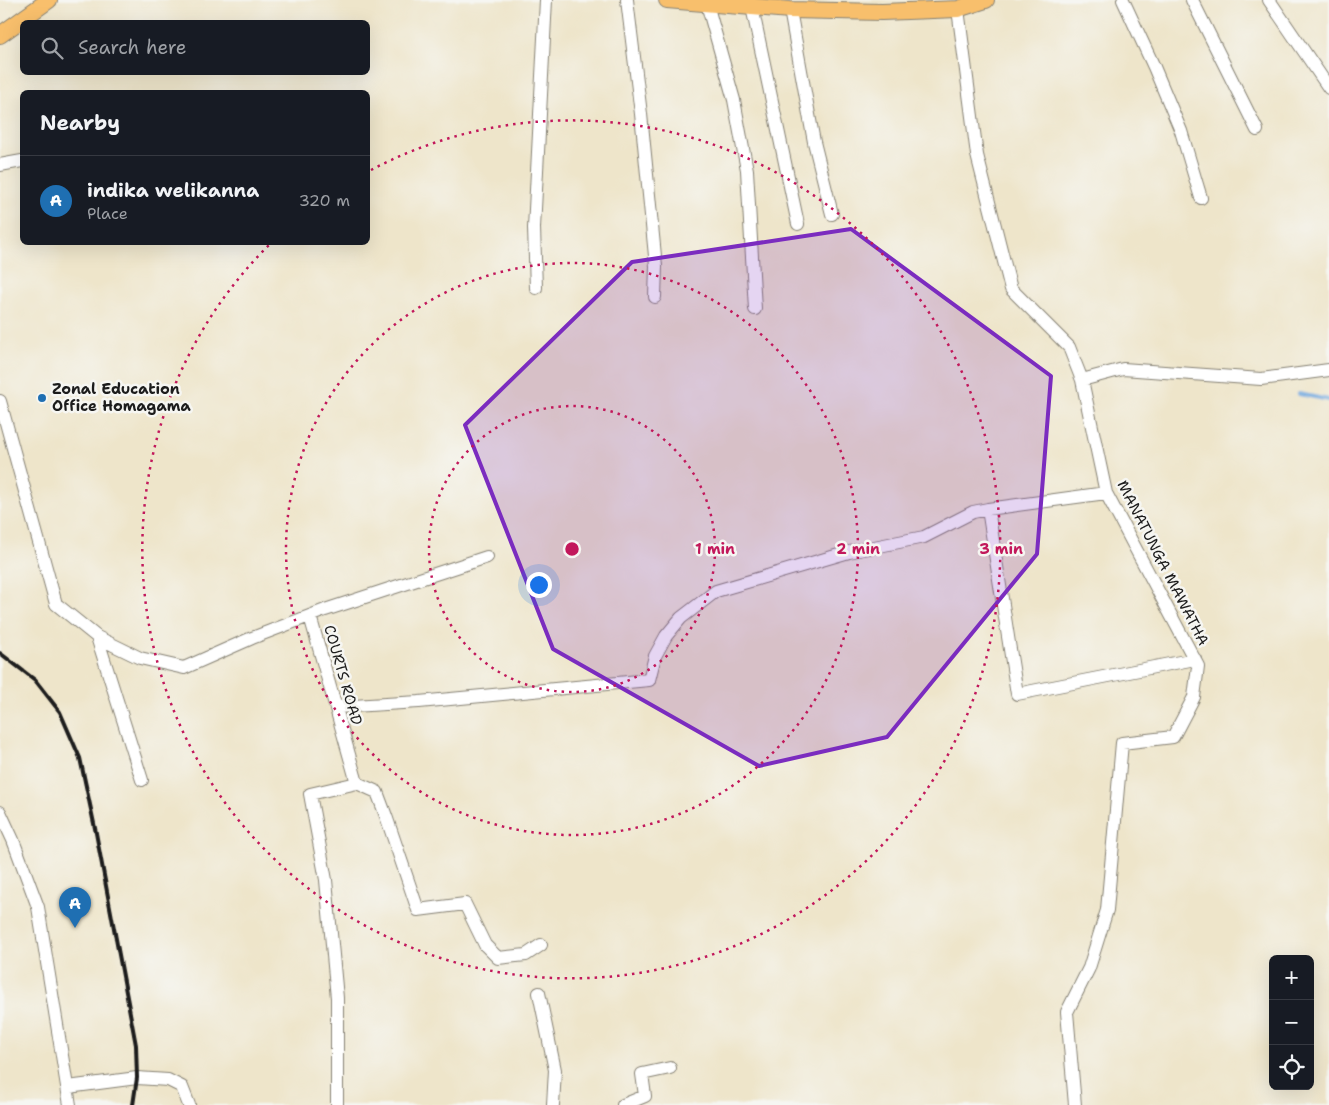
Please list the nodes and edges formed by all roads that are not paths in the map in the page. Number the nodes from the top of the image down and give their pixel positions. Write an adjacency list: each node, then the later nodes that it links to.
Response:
1 (48, 0): 15 (main road)
2 (546, 0): 24 (street)
3 (627, 0): 25 (street)
4 (667, 0): 9 (main road)
5 (986, 0): 12 (main road)
6 (1123, 0): 21 (street)
7 (1192, 0): 18 (street)
8 (1269, 0): 17 (street)
9 (714, 3): 11 (main road); 26 (street)
10 (902, 6): 12 (main road); 13 (main road)
11 (752, 7): 13 (main road); 23 (street)
12 (958, 9): 28 (street, MANATUNGA MAWATHA)
13 (790, 10): 22 (street)
14 (20, 20): 16 (main road)
15 (21, 20)
16 (0, 35)
17 (1329, 88)
18 (1257, 130)
19 (20, 161): 20 (street)
20 (0, 165)
21 (1201, 198)
22 (832, 214)
23 (798, 224)
24 (536, 288)
25 (655, 297)
26 (755, 309)
27 (1329, 370): 28 (street)
28 (1082, 380): 30 (street, MANATUNGA MAWATHA)
29 (0, 401): 34 (street, COURTS ROAD)
30 (1106, 493): 31 (street); 35 (street, MANATUNGA MAWATHA)
31 (988, 509): 35 (street); 36 (street)
32 (487, 557): 33 (street)
33 (310, 616): 34 (street, COURTS ROAD); 36 (street, COURTS ROAD)
34 (97, 638): 37 (street)
35 (1195, 660): 49 (street, MANATUNGA MAWATHA)
36 (336, 707): 38 (street, COURTS ROAD)
37 (142, 780)
38 (357, 783): 40 (street); 46 (street)
39 (0, 812): 43 (street)
40 (541, 945)
41 (540, 993): 47 (street)
42 (670, 1068): 48 (street)
43 (68, 1087): 44 (street); 45 (street)
44 (70, 1105)
45 (189, 1105)
46 (337, 1105)
47 (553, 1105)
48 (623, 1105)
49 (1075, 1105)

